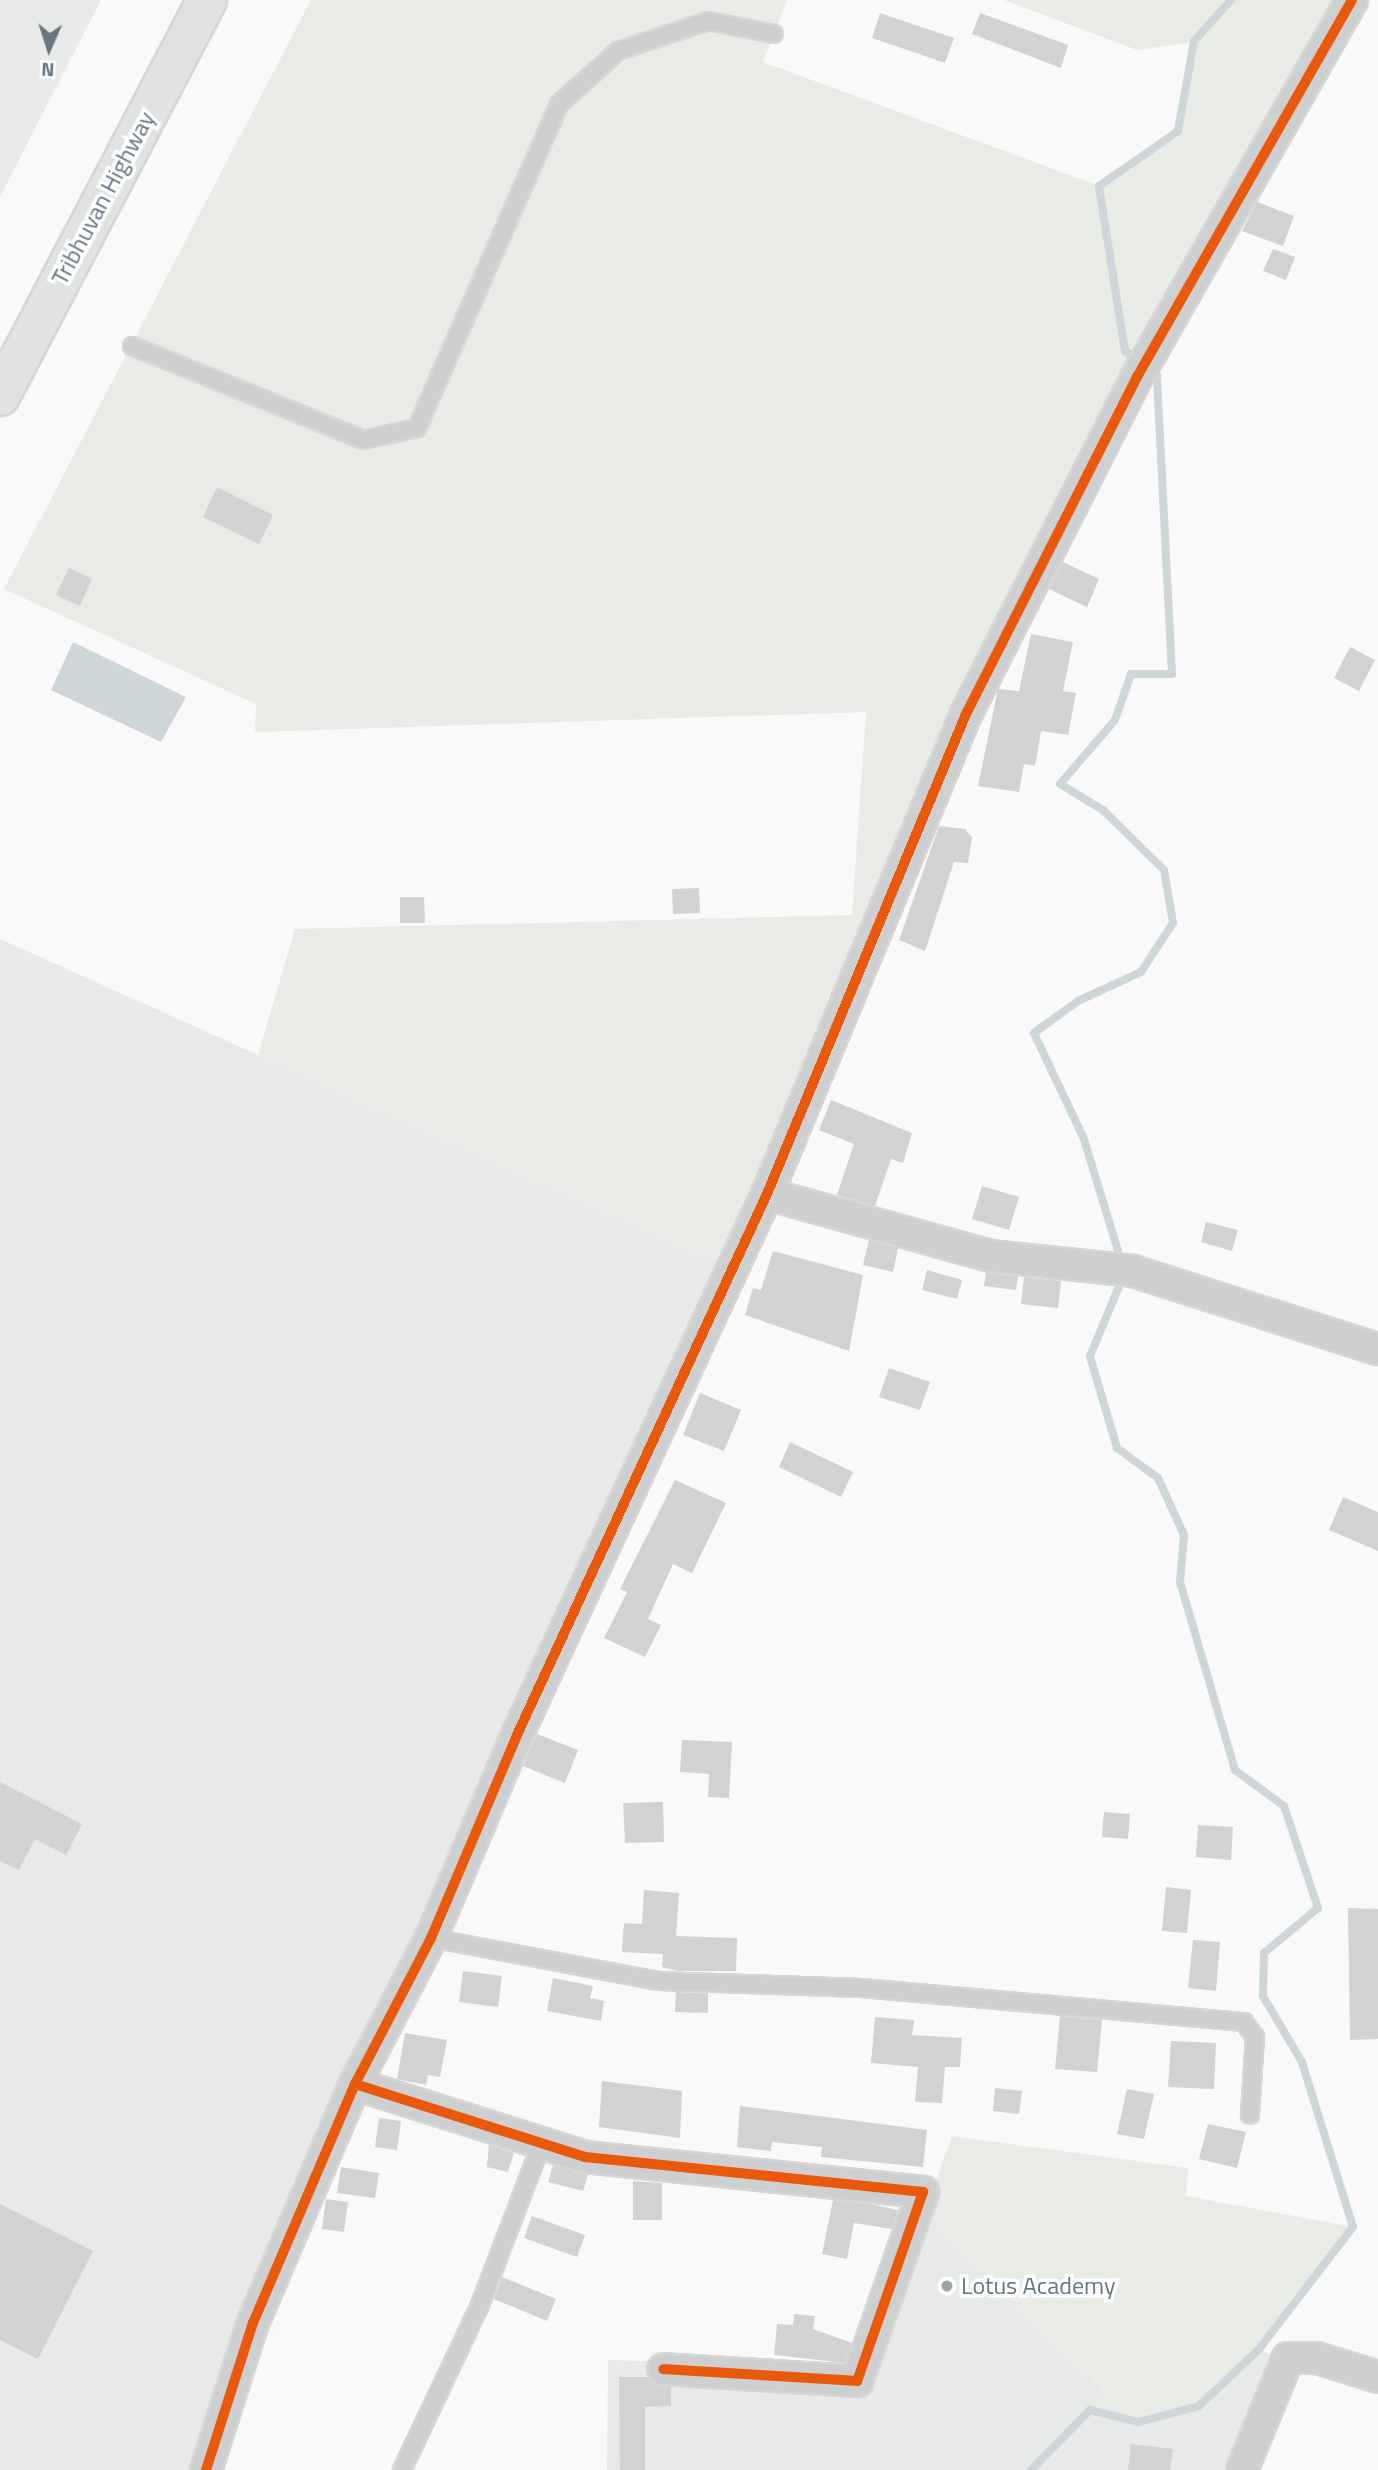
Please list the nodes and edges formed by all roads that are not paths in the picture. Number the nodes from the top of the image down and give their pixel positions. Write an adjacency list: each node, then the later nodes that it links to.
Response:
1 (207, 0): 5 (highway, Tribhuvan Highway)
2 (1352, 0): 6 (street)
3 (774, 34): 4 (lane)
4 (132, 346)
5 (0, 396)
6 (767, 1194): 7 (street); 8 (street)
7 (1378, 1349)
8 (431, 1938): 9 (street); 10 (lane)
9 (355, 2084): 11 (street); 14 (street)
10 (1250, 2116)
11 (541, 2145): 12 (street); 15 (lane)
12 (663, 2369)
13 (1378, 2377): 16 (street)
14 (206, 2470)
15 (402, 2470)
16 (1242, 2470)

